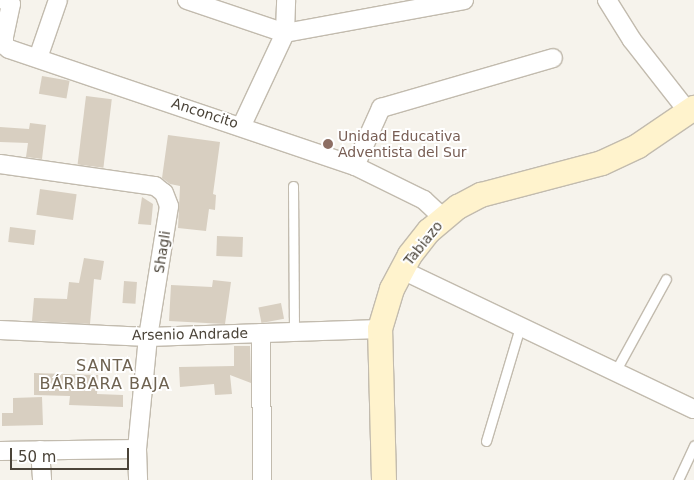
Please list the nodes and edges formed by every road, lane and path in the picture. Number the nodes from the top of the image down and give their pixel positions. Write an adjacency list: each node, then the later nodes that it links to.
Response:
1 (4, 0): 8 (street, Anconcito)
2 (58, 0): 8 (street)
3 (187, 0): 7 (street)
4 (286, 0): 7 (street)
5 (464, 0): 7 (street)
6 (607, 0): 10 (street)
7 (285, 34): 11 (street)
8 (38, 58): 11 (street, Anconcito)
9 (553, 58): 13 (street)
10 (691, 110): 15 (street, Tabiazo)
11 (242, 125): 13 (street, Anconcito)
12 (0, 164): 23 (street, Shagli)
13 (355, 166): 15 (street, Anconcito)
14 (293, 186): 21 (lane)
15 (443, 218): 16 (street, Tabiazo)
16 (402, 270): 18 (street); 19 (street, Tabiazo)
17 (666, 279): 24 (lane)
18 (520, 327): 24 (street); 26 (lane)
19 (380, 329): 21 (street, Arsenio Andrade); 34 (street, Tabiazo)
20 (0, 330): 23 (street, Arsenio Andrade)
21 (294, 332): 22 (street, Arsenio Andrade)
22 (261, 333): 23 (street, Arsenio Andrade); 33 (street)
23 (148, 337): 28 (street, Shagli)
24 (615, 372): 25 (street)
25 (694, 409)
26 (486, 441)
27 (694, 446): 35 (lane)
28 (137, 449): 29 (street); 32 (street, Shagli)
29 (40, 450): 30 (street); 31 (street)
30 (0, 451)
31 (42, 480)
32 (138, 480)
33 (262, 480)
34 (384, 480)
35 (678, 480)

